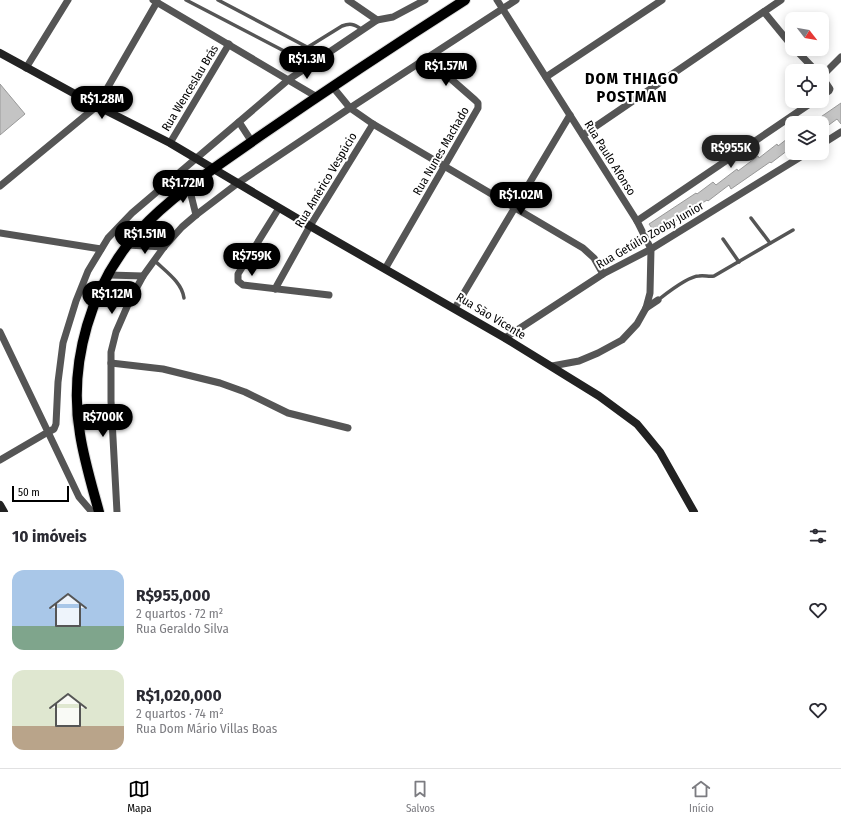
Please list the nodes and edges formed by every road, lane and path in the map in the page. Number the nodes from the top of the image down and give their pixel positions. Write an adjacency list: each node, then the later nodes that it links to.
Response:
1 (68, 0): 24 (street)
2 (186, 0): 18 (lane)
3 (218, 0): 18 (lane)
4 (348, 0): 14 (street)
5 (497, 0): 12 (street, Rua Paulo Afonso)
6 (516, 0): 12 (street)
7 (662, 0): 26 (street)
8 (781, 0): 13 (street)
9 (156, 1): 17 (street); 30 (street)
10 (420, 1): 14 (street)
11 (459, 2): 28 (main road)
12 (502, 9): 22 (street); 26 (street, Rua Paulo Afonso)
13 (764, 12): 16 (street); 37 (street)
14 (377, 20): 15 (street)
15 (361, 29): 18 (lane); 27 (street)
16 (785, 38)
17 (229, 44): 27 (street); 40 (street, Rua Wenceslau Brás)
18 (307, 47)
19 (0, 53): 24 (street, Rua São Vicente)
20 (802, 56): 23 (street)
21 (841, 57): 25 (street)
22 (427, 58): 31 (street); 43 (street, Rua Nunes Machado)
23 (809, 64)
24 (26, 68): 30 (street, Rua São Vicente)
25 (829, 70)
26 (546, 77): 33 (street, Rua Paulo Afonso)
27 (288, 80): 29 (street); 34 (street)
28 (332, 86): 29 (main road); 31 (street)
29 (317, 97): 39 (main road)
30 (97, 106): 40 (street, Rua São Vicente); 46 (street)
31 (350, 108): 35 (street); 45 (street)
32 (804, 108): 52 (street)
33 (570, 115): 37 (street, Rua Paulo Afonso); 48 (street)
34 (239, 122): 39 (street); 41 (street)
35 (373, 124): 43 (street); 53 (street, Rua Américo Vespúcio)
36 (841, 132): 38 (street)
37 (583, 135): 52 (street, Rua Paulo Afonso)
38 (829, 140)
39 (252, 142): 44 (main road)
40 (170, 143): 41 (street, Rua São Vicente)
41 (196, 158): 44 (street, Rua São Vicente); 60 (street)
42 (796, 160): 61 (street, Rua Getúlio Zooby Junior)
43 (445, 167): 48 (street); 64 (street, Rua Nunes Machado)
44 (214, 168): 45 (street, Rua São Vicente); 47 (main road)
45 (238, 183): 49 (street, Rua São Vicente); 50 (street)
46 (0, 186)
47 (188, 187): 50 (street); 58 (main road)
48 (516, 207): 65 (street); 72 (street)
49 (279, 208): 53 (street, Rua São Vicente); 68 (street)
50 (196, 215): 59 (street)
51 (751, 218): 57 (lane)
52 (637, 221): 61 (street, Rua Paulo Afonso)
53 (310, 226): 64 (street, Rua São Vicente); 68 (street, Rua Américo Vespúcio)
54 (793, 230): 57 (lane)
55 (0, 233): 60 (street)
56 (723, 239): 63 (lane)
57 (770, 243): 63 (lane)
58 (127, 245): 59 (street); 66 (main road)
59 (164, 247): 62 (street)
60 (101, 248): 79 (street)
61 (651, 249): 65 (street, Rua Getúlio Zooby Junior); 73 (street)
62 (154, 260): 67 (street); 70 (lane)
63 (739, 262): 71 (lane)
64 (385, 268): 72 (street, Rua São Vicente)
65 (603, 274): 75 (street, Rua Getúlio Zooby Junior)
66 (109, 275): 67 (street); 82 (main road)
67 (142, 276): 76 (street)
68 (275, 289): 69 (street)
69 (329, 295)
70 (184, 298)
71 (658, 300): 73 (street)
72 (455, 308): 75 (street, Rua São Vicente)
73 (646, 308): 77 (street)
74 (0, 332): 79 (street)
75 (505, 338): 77 (street, Rua São Vicente)
76 (111, 363): 78 (street); 83 (street)
77 (552, 366): 84 (street, Rua São Vicente)
78 (348, 428)
79 (48, 432): 80 (street); 81 (street)
80 (0, 460)
81 (92, 512)
82 (99, 512)
83 (117, 512)
84 (694, 512)

